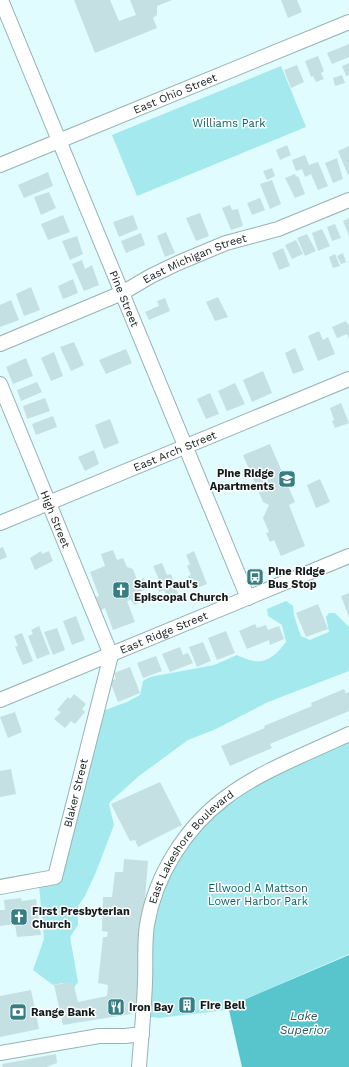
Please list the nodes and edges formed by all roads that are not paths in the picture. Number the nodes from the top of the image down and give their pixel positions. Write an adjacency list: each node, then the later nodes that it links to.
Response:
1 (1, 0): 3 (street, Pine Street)
2 (349, 22): 3 (street, East Ohio Street)
3 (59, 140): 4 (street, East Ohio Street); 6 (street, Pine Street)
4 (0, 165)
5 (349, 200): 6 (street, East Michigan Street)
6 (122, 293): 7 (street, East Michigan Street); 10 (street, Pine Street)
7 (0, 344)
8 (349, 379): 10 (street, East Arch Street)
9 (0, 384): 11 (street, High Street)
10 (186, 447): 11 (street, East Arch Street); 14 (street, Pine Street)
11 (50, 503): 12 (street, East Arch Street); 15 (street, High Street)
12 (0, 523)
13 (349, 556): 14 (street, East Ridge Street)
14 (248, 598): 15 (street, East Ridge Street)
15 (111, 655): 16 (street, East Ridge Street); 18 (street, Blaker Street)
16 (0, 700)
17 (349, 734): 19 (street, East Lakeshore Boulevard)
18 (0, 887)
19 (142, 1034): 20 (street); 21 (street, East Lakeshore Boulevard)
20 (0, 1053)
21 (139, 1067)

